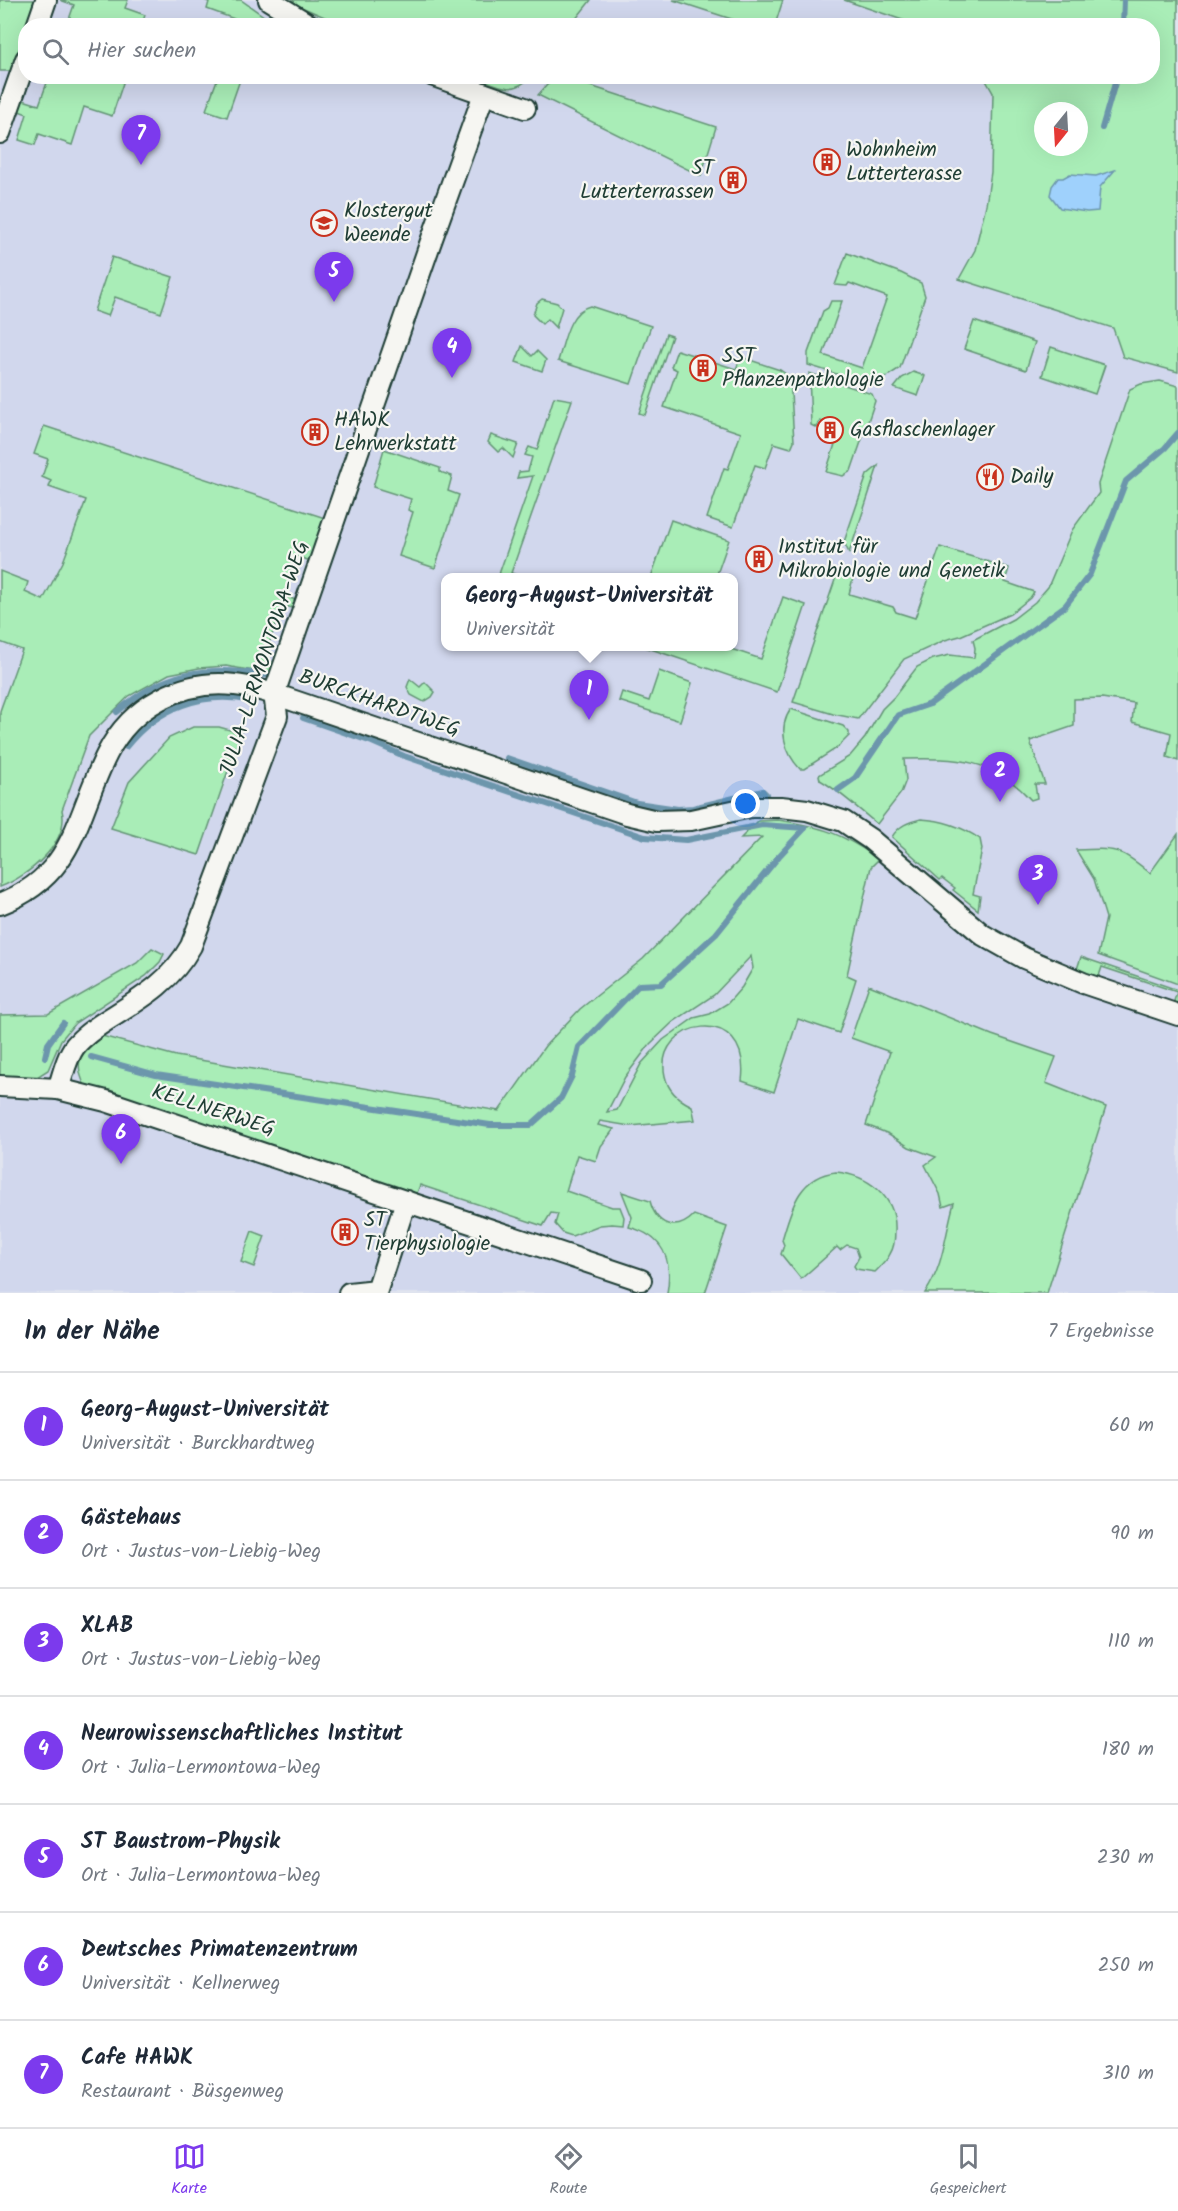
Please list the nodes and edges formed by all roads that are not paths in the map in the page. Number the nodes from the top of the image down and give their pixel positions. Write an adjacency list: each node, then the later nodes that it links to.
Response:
1 (46, 0): 3 (street)
2 (269, 0): 4 (street)
3 (40, 18)
4 (298, 18)
5 (18, 69): 6 (street)
6 (8, 82): 10 (street)
7 (456, 84): 8 (street)
8 (484, 94): 9 (street); 11 (street, JULIA-LERMONTOWA-WEG)
9 (525, 108)
10 (0, 133)
11 (274, 694): 12 (street, BURCKHARDTWEG); 13 (street, BURCKHARDTWEG); 15 (street, JULIA-LERMONTOWA-WEG)
12 (0, 904)
13 (1178, 1015)
14 (0, 1086): 15 (street, KELLNERWEG)
15 (58, 1089): 16 (street, KELLNERWEG)
16 (406, 1201): 17 (street, KELLNERWEG); 18 (street)
17 (641, 1280)
18 (349, 1293)

